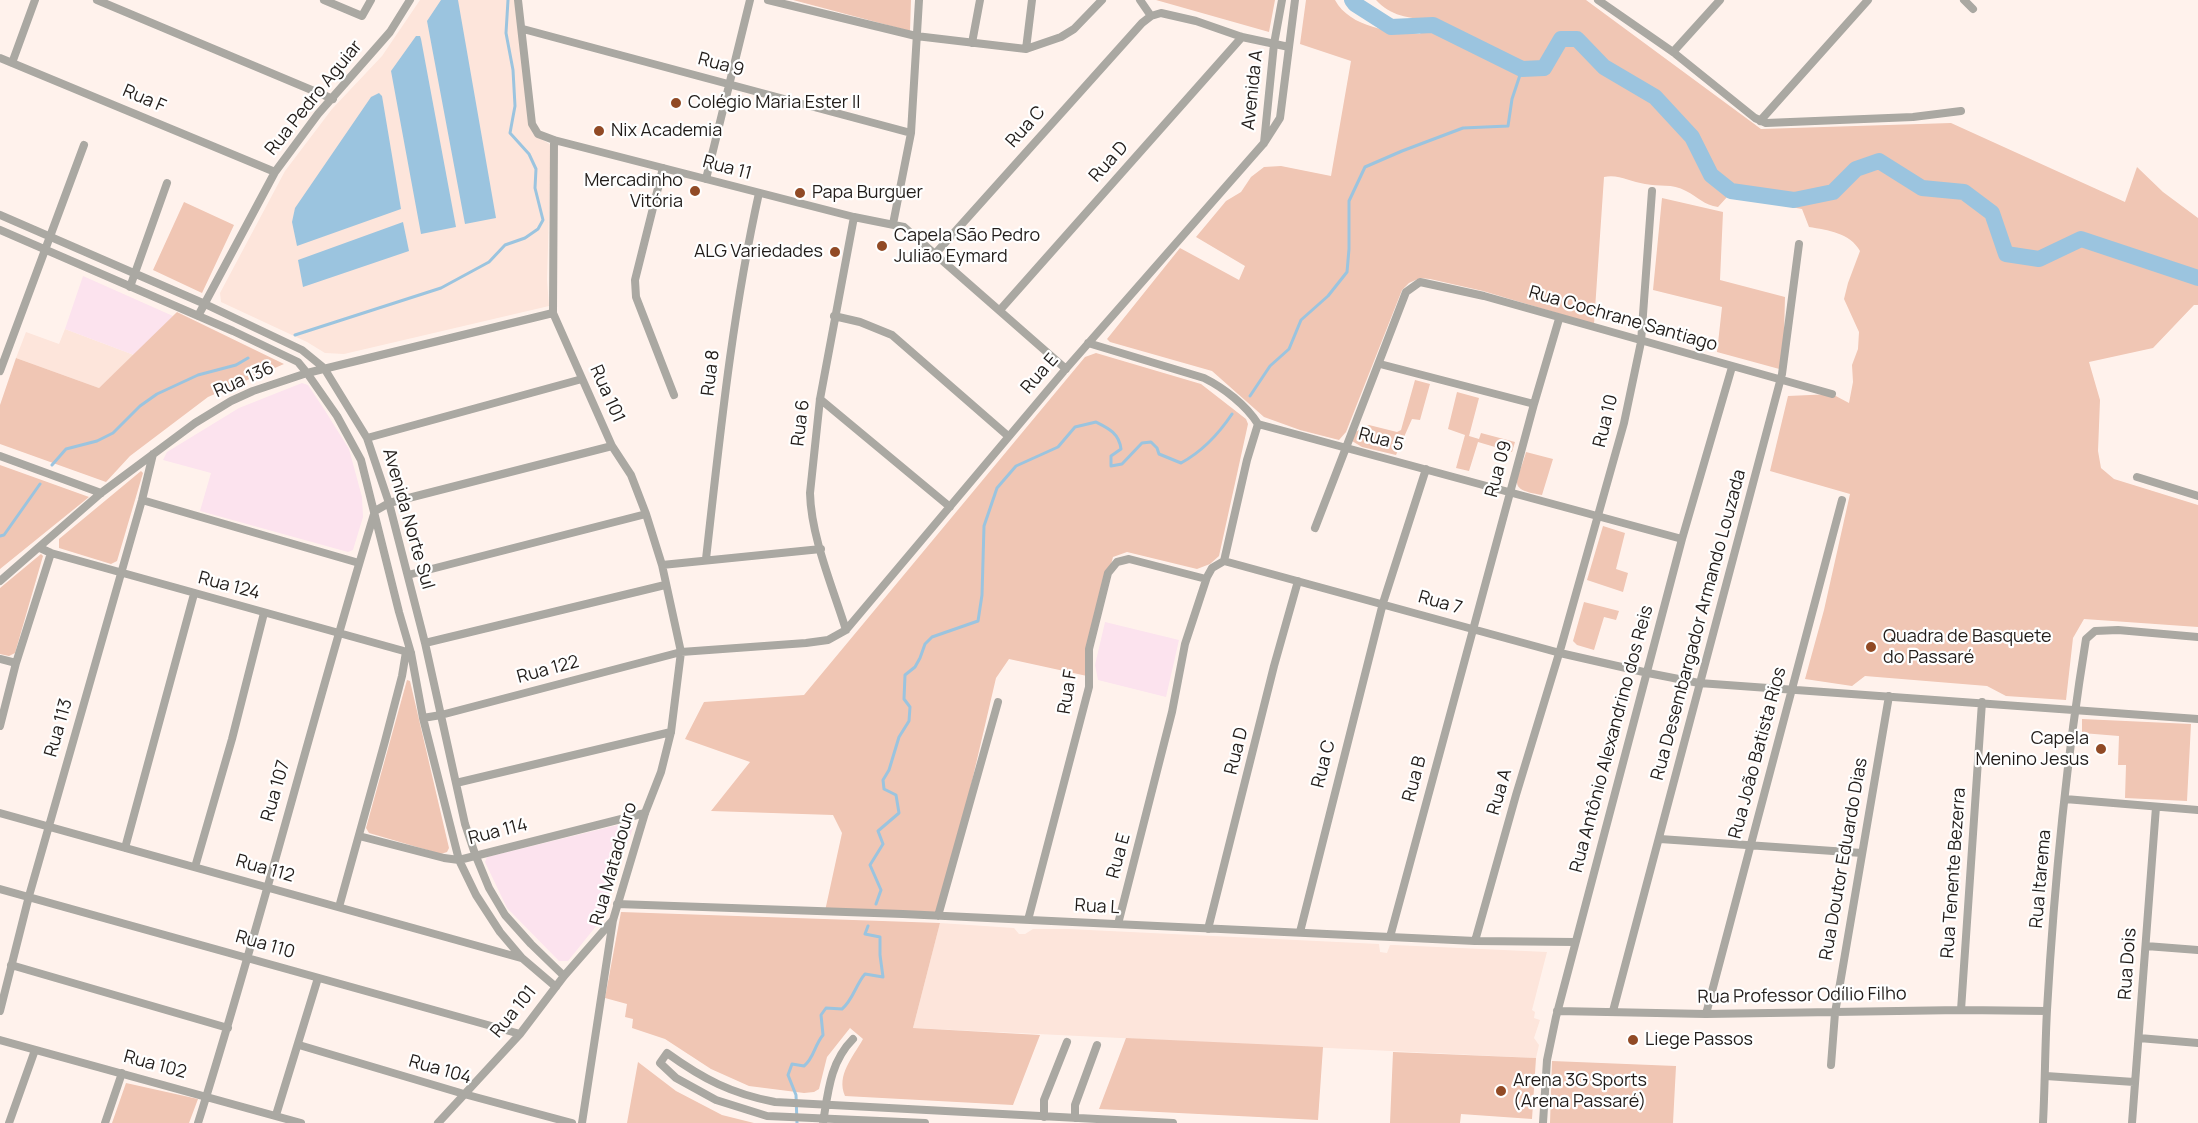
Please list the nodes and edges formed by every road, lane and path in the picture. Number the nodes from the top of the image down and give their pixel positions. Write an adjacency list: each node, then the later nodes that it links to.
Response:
1 (35, 0): 31 (street)
2 (97, 0): 33 (street)
3 (324, 0): 4 (street)
4 (371, 0)
5 (411, 0): 33 (street, Rua Pedro Aguiar)
6 (518, 0): 22 (street)
7 (750, 0): 32 (street)
8 (768, 0): 23 (street)
9 (919, 0): 23 (street)
10 (980, 0): 25 (street)
11 (1032, 0): 28 (street)
12 (1102, 0): 28 (street)
13 (1140, 0): 21 (street)
14 (1281, 0): 26 (street, Avenida A)
15 (1295, 0): 27 (street, Avenida A)
16 (1598, 0): 29 (street)
17 (1720, 0): 29 (street)
18 (1868, 0): 35 (street)
19 (1964, 0): 20 (street)
20 (1973, 9)
21 (1151, 16): 24 (street); 53 (street, Rua C)
22 (523, 30): 32 (street, Rua 9); 37 (street)
23 (916, 36): 25 (street); 36 (street)
24 (1242, 37): 26 (street); 57 (street, Rua D)
25 (972, 43): 28 (street)
26 (1274, 44): 27 (street); 38 (street, Avenida A)
27 (1289, 47): 38 (street, Avenida A)
28 (1026, 49)
29 (1673, 52): 35 (street)
30 (0, 58): 31 (street, Rua F)
31 (12, 63): 41 (street, Rua F)
32 (731, 84): 36 (street, Rua 9); 42 (street)
33 (333, 99): 41 (street, Rua Pedro Aguiar)
34 (1961, 111): 35 (street)
35 (1760, 121)
36 (911, 133): 48 (street)
37 (554, 140): 40 (street, Rua 11); 58 (street, Rua 101)
38 (1264, 143): 63 (street, Rua E)
39 (84, 146): 50 (street)
40 (663, 168): 42 (street, Rua 11); 73 (street)
41 (275, 172): 56 (street, Rua Pedro Aguiar)
42 (706, 179): 45 (street, Rua 11)
43 (167, 183): 54 (street)
44 (1652, 191): 62 (street, Rua 10)
45 (759, 193): 47 (street, Rua 11); 100 (street, Rua 8)
46 (0, 215): 50 (street, Avenida Norte Sul)
47 (854, 217): 48 (street, Rua 11); 60 (street, Rua 6)
48 (893, 224): 53 (street)
49 (0, 230): 52 (street, Avenida Norte Sul)
50 (51, 236): 52 (street); 54 (street, Avenida Norte Sul)
51 (1799, 244): 71 (street, Rua Desembargador Armando Louzada)
52 (46, 249): 55 (street, Avenida Norte Sul); 68 (street)
53 (935, 254): 57 (street)
54 (135, 273): 55 (street); 56 (street, Avenida Norte Sul)
55 (130, 287): 59 (street, Avenida Norte Sul)
56 (205, 304): 59 (street, Rua Pedro Aguiar); 66 (street, Avenida Norte Sul)
57 (1000, 310): 67 (street)
58 (553, 312): 66 (street, Rua 136); 70 (street, Rua 101)
59 (198, 316): 69 (street, Avenida Norte Sul)
60 (834, 316): 74 (street, Rua 6); 77 (street)
61 (1559, 319): 62 (street, Rua Cochrane Santiago); 64 (street, Rua Cochrane Santiago); 75 (street, Rua 09)
62 (1641, 342): 65 (street, Rua Cochrane Santiago); 94 (street, Rua 10)
63 (1088, 343): 67 (street, Rua E); 76 (street)
64 (1380, 364): 75 (street); 80 (street)
65 (1732, 366): 71 (street, Rua Cochrane Santiago); 96 (street, Rua Antônio Alexandrino dos Reis)
66 (324, 368): 69 (street, Rua 136); 78 (street, Avenida Norte Sul)
67 (1066, 369): 77 (street, Rua E)
68 (0, 371)
69 (307, 373): 81 (street, Rua 136); 92 (street, Avenida Norte Sul)
70 (582, 379): 78 (street); 79 (street, Rua 101)
71 (1781, 380): 72 (street, Rua Cochrane Santiago); 126 (street, Rua Desembargador Armando Louzada)
72 (1832, 394)
73 (674, 395)
74 (820, 399): 91 (street); 98 (street, Rua 6)
75 (1533, 404): 86 (street, Rua 09)
76 (1258, 424): 80 (street, Rua 5); 101 (street)
77 (1008, 436): 91 (street, Rua E)
78 (367, 438): 90 (street, Avenida Norte Sul)
79 (612, 446): 90 (street); 93 (street, Rua 101)
80 (1346, 447): 83 (street, Rua 5); 95 (street)
81 (153, 454): 85 (street, Rua 136); 88 (street, Rua 113)
82 (0, 456): 85 (street)
83 (1426, 469): 86 (street, Rua 5); 111 (street)
84 (2137, 477): 87 (street)
85 (101, 493): 97 (street, Rua 136)
86 (1509, 493): 94 (street, Rua 5); 115 (street, Rua 09)
87 (2198, 496)
88 (142, 500): 102 (street); 104 (street, Rua 113)
89 (1842, 500): 127 (street, Rua João Batista Rios)
90 (389, 503): 92 (street); 105 (street, Avenida Norte Sul)
91 (950, 507): 116 (street, Rua E)
92 (375, 511): 102 (street, Rua 107); 113 (street, Avenida Norte Sul)
93 (646, 514): 103 (street, Rua 101); 105 (street)
94 (1598, 517): 96 (street, Rua 5); 122 (street, Rua 10)
95 (1315, 528)
96 (1682, 539): 125 (street, Rua Antônio Alexandrino dos Reis)
97 (40, 548): 99 (street, Rua 124); 107 (street, Rua 136)
98 (821, 549): 100 (street); 116 (street, Rua 6)
99 (51, 553): 104 (street, Rua 124); 124 (street)
100 (706, 559): 103 (street)
101 (1224, 561): 106 (street, Rua E); 108 (street, Rua 7)
102 (359, 563): 117 (street, Rua 107)
103 (662, 565): 109 (street, Rua 101)
104 (121, 573): 110 (street, Rua 124); 143 (street, Rua 113)
105 (408, 575): 112 (street, Avenida Norte Sul)
106 (1206, 579): 159 (street, Rua F); 160 (street, Rua E)
107 (0, 581)
108 (1298, 581): 111 (street, Rua 7); 161 (street, Rua D)
109 (666, 585): 119 (street); 121 (street, Rua 101)
110 (194, 594): 114 (street, Rua 124); 147 (street)
111 (1383, 603): 115 (street, Rua 7); 162 (street, Rua C)
112 (416, 609): 113 (street); 119 (street, Avenida Norte Sul)
113 (399, 612): 120 (street, Avenida Norte Sul)
114 (264, 613): 117 (street, Rua 124); 151 (street)
115 (1472, 629): 122 (street, Rua 7); 163 (street, Rua B)
116 (846, 630): 121 (street, Rua 122)
117 (338, 633): 120 (street, Rua 124); 152 (street, Rua 107)
118 (2198, 637): 131 (street, Rua Itarema)
119 (425, 643): 132 (street, Avenida Norte Sul)
120 (408, 652): 133 (street, Avenida Norte Sul); 144 (street)
121 (681, 652): 132 (street, Rua 122); 136 (street, Rua Matadouro)
122 (1560, 653): 125 (street, Rua 7); 164 (street, Rua A)
123 (0, 659): 124 (street)
124 (15, 663): 135 (street)
125 (1647, 673): 126 (street, Rua 7); 165 (street, Rua Antônio Alexandrino dos Reis)
126 (1700, 682): 127 (street, Rua 7); 145 (street, Rua Desembargador Armando Louzada)
127 (1792, 689): 128 (street, Rua 7); 146 (street, Rua João Batista Rios)
128 (1889, 696): 130 (street, Rua 7); 148 (street, Rua Doutor Eduardo Dias)
129 (998, 702): 157 (street)
130 (1982, 702): 131 (street, Rua 7); 174 (street, Rua Tenente Bezerra)
131 (2075, 709): 134 (street, Rua 7); 138 (street, Rua Itarema)
132 (441, 715): 133 (street, Rua 122); 137 (street, Avenida Norte Sul)
133 (423, 718): 150 (street, Avenida Norte Sul)
134 (2198, 720)
135 (0, 726)
136 (671, 732): 137 (street); 142 (street, Rua Matadouro)
137 (456, 783): 149 (street, Avenida Norte Sul)
138 (2065, 799): 139 (street); 178 (street, Rua Itarema)
139 (2156, 807): 140 (street); 166 (street, Rua Dois)
140 (2198, 810)
141 (0, 813): 143 (street, Rua 112)
142 (645, 813): 149 (street, Rua 114); 155 (street, Rua Matadouro)
143 (48, 826): 147 (street, Rua 112); 154 (street, Rua 113)
144 (359, 836): 150 (street, Rua 114); 156 (street)
145 (1660, 839): 146 (street); 177 (street, Rua Desembargador Armando Louzada)
146 (1751, 845): 148 (street); 180 (street, Rua João Batista Rios)
147 (125, 848): 151 (street, Rua 112)
148 (1862, 853): 179 (street, Rua Doutor Eduardo Dias)
149 (475, 854): 150 (street, Rua 114); 171 (street, Avenida Norte Sul)
150 (459, 860): 169 (street, Avenida Norte Sul)
151 (195, 867): 152 (street, Rua 112)
152 (267, 886): 156 (street, Rua 112); 168 (street, Rua 107)
153 (0, 889): 154 (street, Rua 110)
154 (29, 896): 168 (street, Rua 110); 170 (street, Rua 113)
155 (617, 904): 157 (street, Rua L); 158 (street, Rua Matadouro)
156 (339, 907): 169 (street, Rua 112)
157 (938, 916): 159 (street, Rua L)
158 (613, 920): 171 (street, Rua 101); 209 (street, Rua Matadouro)
159 (1028, 920): 160 (street, Rua L)
160 (1118, 924): 161 (street, Rua L)
161 (1208, 929): 162 (street, Rua L)
162 (1300, 932): 163 (street, Rua L)
163 (1390, 937): 164 (street, Rua L)
164 (1475, 941): 165 (street, Rua L)
165 (1575, 942): 176 (street, Rua Antônio Alexandrino dos Reis)
166 (2146, 946): 167 (street); 183 (street, Rua Dois)
167 (2198, 950)
168 (247, 957): 172 (street, Rua 110); 181 (street, Rua 107)
169 (522, 958): 173 (street, Avenida Norte Sul)
170 (11, 965): 175 (street, Rua 113); 181 (street)
171 (564, 976): 173 (street, Rua 101)
172 (318, 978): 182 (street, Rua 110); 188 (street)
173 (556, 987): 182 (street, Rua 101)
174 (1961, 1010): 178 (street, Rua Professor Odílio Filho); 179 (street, Rua Professor Odílio Filho)
175 (0, 1011)
176 (1557, 1011): 177 (street, Rua Professor Odílio Filho); 212 (street, Rua Antônio Alexandrino dos Reis)
177 (1613, 1011): 180 (street, Rua Professor Odílio Filho)
178 (2047, 1011): 193 (street, Rua Itarema)
179 (1835, 1013): 180 (street, Rua Professor Odílio Filho); 191 (street, Rua Doutor Eduardo Dias)
180 (1706, 1014)
181 (228, 1028): 196 (street, Rua 107)
182 (520, 1034): 195 (street, Rua 101)
183 (2139, 1038): 187 (street); 194 (street, Rua Dois)
184 (853, 1039): 197 (street)
185 (0, 1040): 190 (street, Rua 102)
186 (1067, 1042): 199 (street)
187 (2198, 1043)
188 (299, 1045): 195 (street, Rua 104); 198 (street)
189 (1097, 1045): 200 (street)
190 (35, 1050): 192 (street, Rua 102); 203 (street)
191 (1831, 1065)
192 (122, 1073): 196 (street, Rua 102); 204 (street)
193 (2046, 1076): 194 (street); 213 (street, Rua Itarema)
194 (2134, 1082): 214 (street, Rua Dois)
195 (464, 1094): 207 (street, Rua 101); 208 (street, Rua 104)
196 (206, 1097): 198 (street, Rua 102); 205 (street, Rua 107)
197 (826, 1105): 199 (street); 201 (street); 201 (street)
198 (276, 1115): 206 (street, Rua 102)
199 (1044, 1117): 200 (street)
200 (1075, 1118): 202 (street)
201 (824, 1121): 210 (street)
202 (1139, 1122): 211 (street)
203 (9, 1123)
204 (105, 1123)
205 (198, 1123)
206 (301, 1123)
207 (438, 1123)
208 (572, 1123)
209 (582, 1123)
210 (925, 1123)
211 (1173, 1123)
212 (1543, 1123)
213 (2043, 1123)
214 (2132, 1123)

